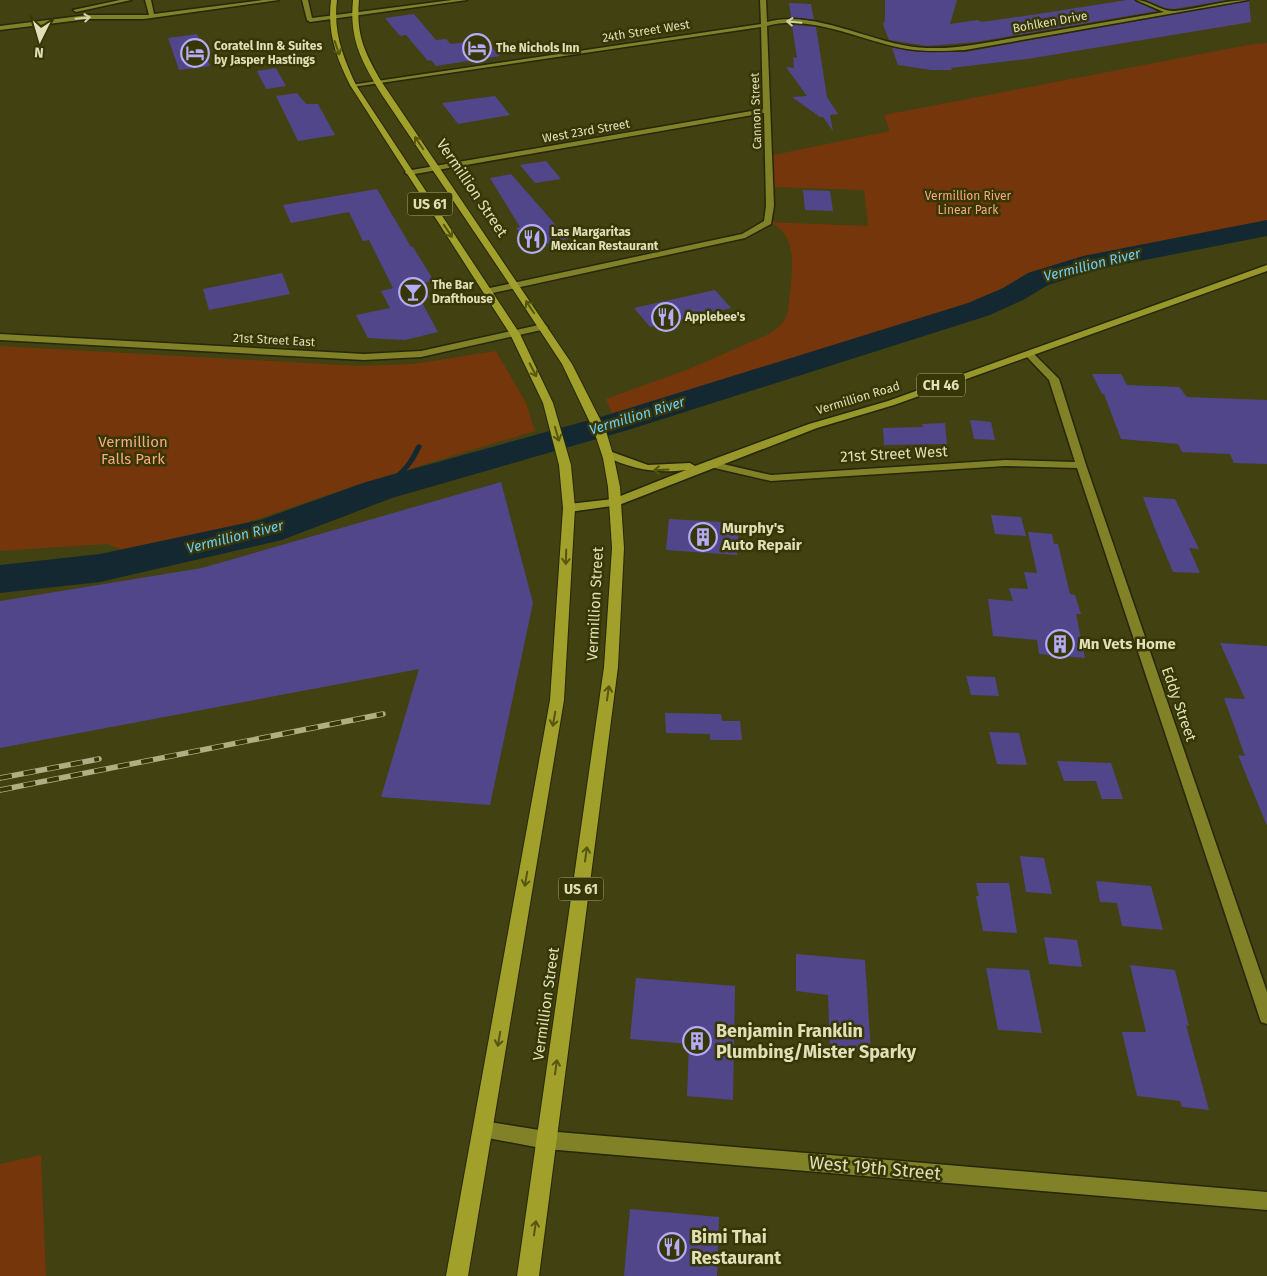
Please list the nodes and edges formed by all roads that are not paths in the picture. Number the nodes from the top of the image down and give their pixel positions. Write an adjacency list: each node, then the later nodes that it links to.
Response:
1 (128, 0): 11 (street)
2 (148, 0): 14 (street)
3 (276, 0): 14 (street)
4 (305, 0): 15 (street)
5 (334, 0): 15 (highway, Vermillion Street / US 61)
6 (356, 0): 13 (highway, Vermillion Street / US 61)
7 (464, 0): 13 (street)
8 (763, 0): 16 (street, Cannon Street)
9 (1139, 0): 12 (street)
10 (1245, 0): 12 (street, Bohlken Drive)
11 (73, 10)
12 (1171, 12): 20 (street, Bohlken Drive)
13 (354, 14): 15 (street); 21 (highway, Vermillion Street / US 61)
14 (152, 16): 17 (street, one-way to 14)
15 (331, 17): 22 (highway, Vermillion Street / US 61, one-way to 22)
16 (764, 25): 18 (street); 20 (street, Bohlken Drive, one-way to 16); 21 (street, 24th Street West); 23 (street, Cannon Street)
17 (0, 28)
18 (778, 30)
19 (802, 30): 20 (street, Bohlken Drive)
20 (859, 34)
21 (378, 82): 22 (street, 24th Street West); 24 (highway, Vermillion Street / US 61, one-way to 21)
22 (353, 85): 25 (highway, Vermillion Street / US 61)
23 (766, 111): 24 (street, West 23rd Street); 27 (street, Cannon Street)
24 (435, 168): 25 (street, West 23rd Street); 27 (highway, Vermillion Street / US 61)
25 (409, 173): 28 (highway, Vermillion Street / US 61, one-way to 28)
26 (1267, 268): 32 (main road, Vermillion Road / CH 46)
27 (515, 285): 28 (street); 29 (highway, Vermillion Street / US 61, one-way to 27)
28 (488, 291): 30 (highway, Vermillion Street / US 61)
29 (543, 327): 30 (street, 21st Street East); 33 (highway, Vermillion Street / US 61)
30 (515, 334): 31 (street, 21st Street East); 37 (highway, Vermillion Street / US 61, one-way to 37)
31 (0, 337)
32 (1029, 354): 34 (main road, Vermillion Road / CH 46); 35 (street, Eddy Street)
33 (608, 454): 34 (main road, one-way to 33); 36 (highway, Vermillion Street / US 61)
34 (710, 464): 35 (street, 21st Street West); 36 (main road, Vermillion Road / CH 46)
35 (1081, 465): 38 (street, Eddy Street)
36 (616, 502): 37 (main road, Vermillion Road / CH 46); 40 (highway, Vermillion Street / US 61, one-way to 36)
37 (568, 508): 39 (highway, Vermillion Street / US 61, one-way to 39)
38 (1267, 1016)
39 (483, 1130): 40 (street, West 19th Street); 42 (highway, Vermillion Street / US 61)
40 (546, 1140): 41 (street, West 19th Street); 43 (highway, Vermillion Street / US 61, one-way to 40)
41 (1267, 1201)
42 (457, 1276)
43 (528, 1276)

